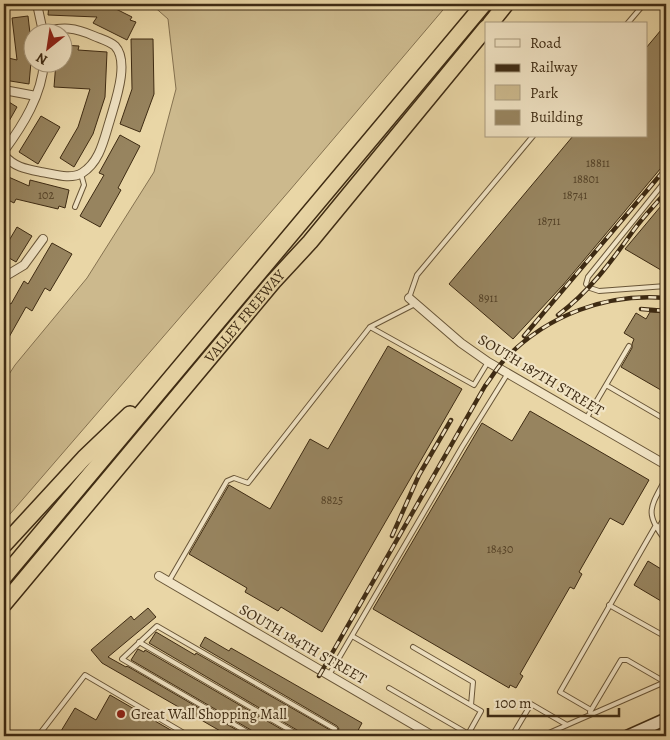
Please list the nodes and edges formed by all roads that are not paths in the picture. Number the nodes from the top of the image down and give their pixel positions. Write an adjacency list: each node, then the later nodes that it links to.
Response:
1 (37, 4): 6 (street)
2 (474, 4): 30 (highway, VALLEY FREEWAY)
3 (484, 4): 43 (highway)
4 (506, 4): 7 (highway)
5 (644, 4): 8 (lane)
6 (41, 22)
7 (492, 22)
8 (629, 22)
9 (72, 29): 17 (street)
10 (485, 29): 45 (highway, VALLEY FREEWAY)
11 (44, 72): 13 (street)
12 (4, 90): 13 (street)
13 (36, 96): 15 (street)
14 (531, 138): 23 (lane)
15 (4, 151)
16 (4, 155): 17 (street)
17 (81, 174): 19 (lane)
18 (666, 180): 22 (lane)
19 (75, 207)
20 (43, 238): 21 (street)
21 (4, 277)
22 (666, 286)
23 (408, 298): 24 (street, SOUTH 187TH STREET)
24 (415, 304): 25 (lane); 27 (street, SOUTH 187TH STREET)
25 (370, 327): 27 (lane); 44 (lane)
26 (629, 346): 29 (lane)
27 (488, 362): 28 (street, SOUTH 187TH STREET)
28 (508, 373): 31 (street, SOUTH 187TH STREET); 47 (lane)
29 (606, 385): 31 (lane); 32 (lane)
30 (131, 413): 40 (highway); 41 (highway, VALLEY FREEWAY)
31 (586, 418): 33 (street, SOUTH 187TH STREET)
32 (666, 420)
33 (666, 463)
34 (666, 478): 35 (lane)
35 (661, 488): 36 (lane); 38 (lane)
36 (666, 491)
37 (666, 515): 38 (lane)
38 (657, 527): 39 (lane); 46 (lane)
39 (666, 541)
40 (4, 545)
41 (4, 566)
42 (159, 576): 44 (street, SOUTH 184TH STREET)
43 (4, 577)
44 (169, 582): 51 (street, SOUTH 184TH STREET)
45 (4, 604)
46 (609, 605): 48 (lane); 55 (lane)
47 (352, 636): 51 (lane); 54 (lane)
48 (666, 637)
49 (139, 642): 61 (lane); 62 (lane); 63 (lane)
50 (413, 647): 54 (lane)
51 (329, 675): 64 (street, SOUTH 184TH STREET)
52 (666, 682): 55 (lane); 56 (lane)
53 (388, 688): 65 (lane)
54 (471, 705): 65 (lane)
55 (591, 710): 56 (lane)
56 (588, 716): 58 (lane)
57 (666, 719): 68 (main road)
58 (566, 725): 66 (lane); 67 (lane)
59 (38, 736): 60 (lane)
60 (189, 736)
61 (254, 736)
62 (300, 736)
63 (331, 736)
64 (433, 736)
65 (469, 736)
66 (512, 736)
67 (542, 736)
68 (628, 736)

